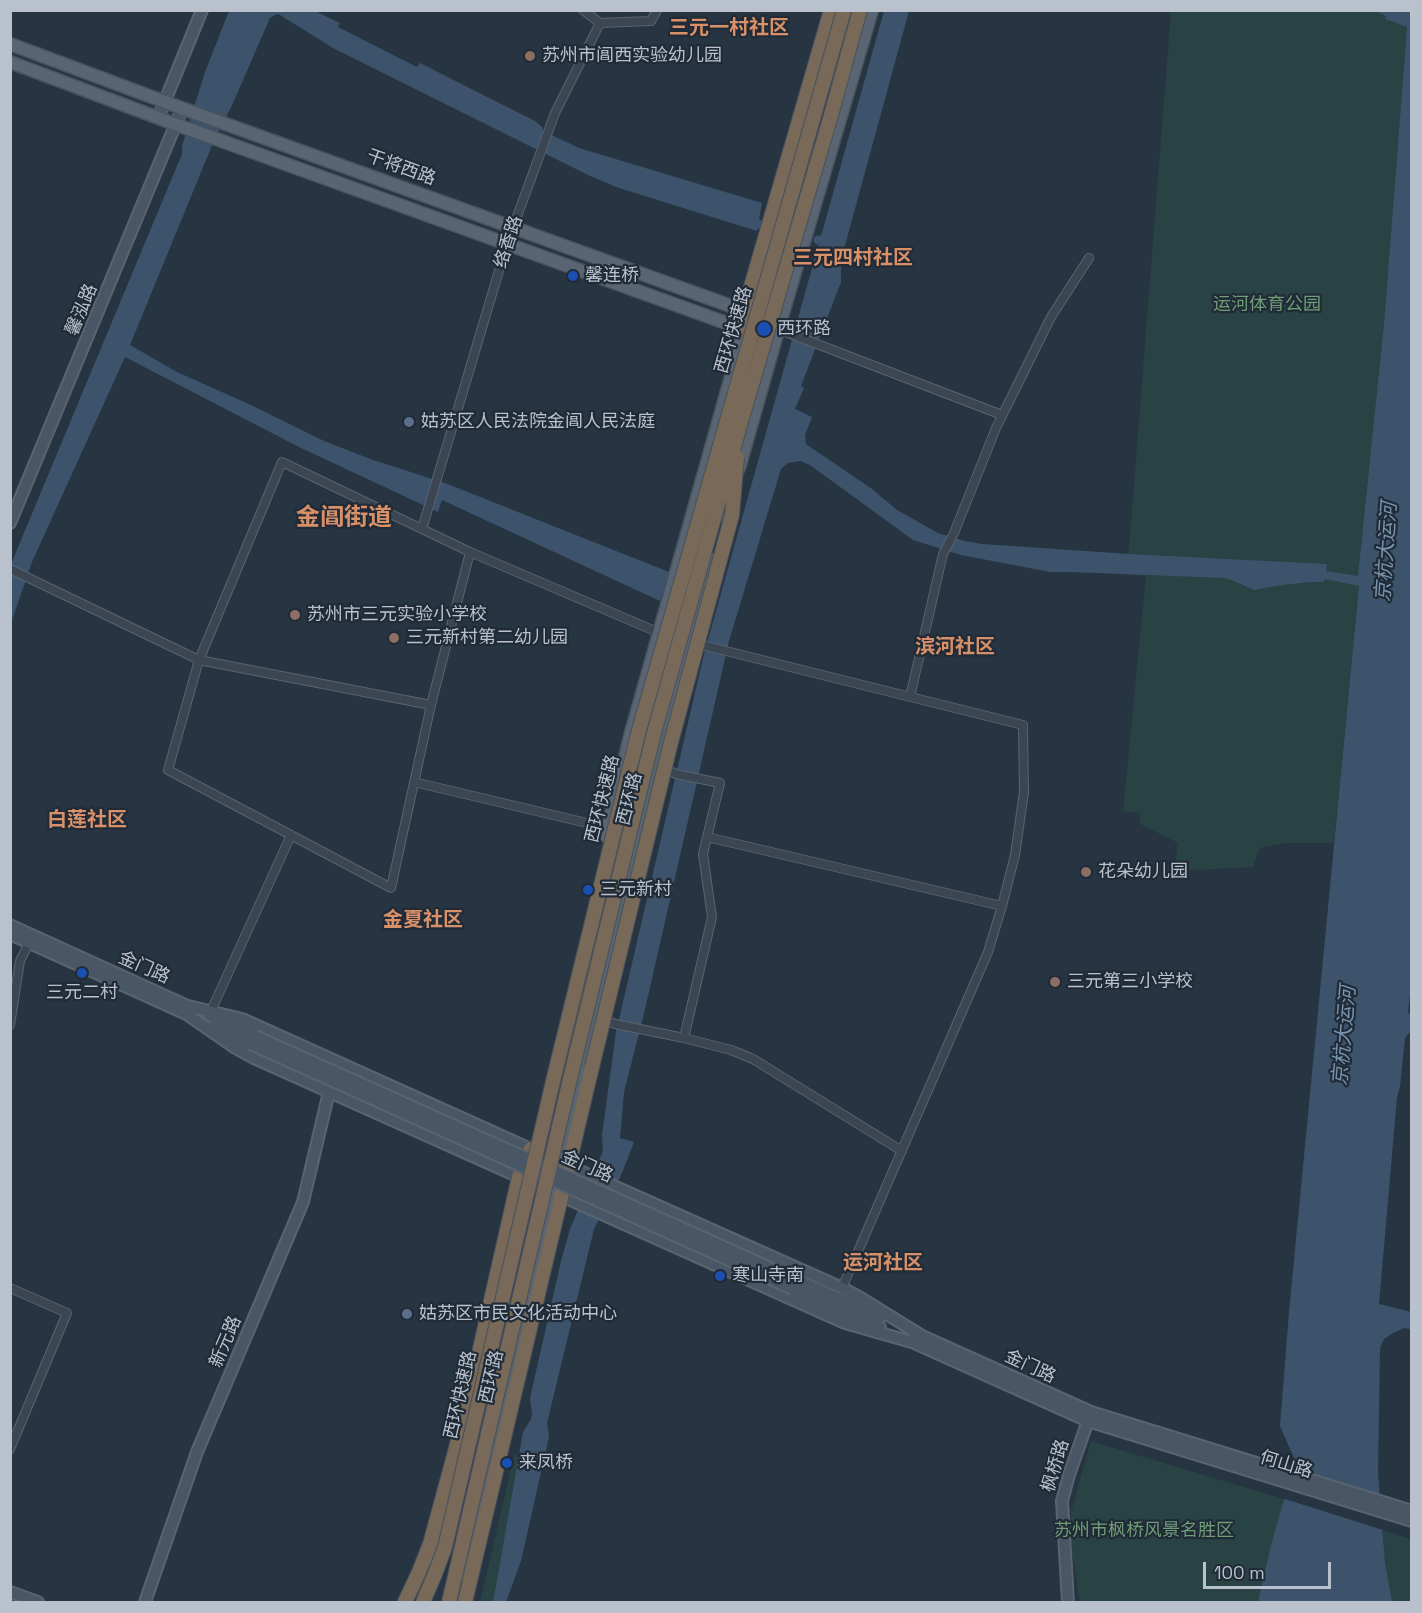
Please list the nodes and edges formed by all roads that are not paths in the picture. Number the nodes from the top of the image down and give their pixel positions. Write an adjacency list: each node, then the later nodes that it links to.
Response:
1 (202, 10): 12 (main road)
2 (583, 10): 9 (street)
3 (657, 10): 9 (street)
4 (831, 10): 22 (highway)
5 (836, 10): 17 (main road)
6 (844, 10): 73 (highway, 西环快速路, bridge)
7 (861, 10): 28 (highway, 西环快速路, bridge)
8 (872, 10): 25 (main road, 西环路)
9 (600, 23): 19 (street, 络香路)
10 (10, 44): 12 (main road, 干将西路)
11 (10, 62): 14 (main road, 干将西路)
12 (163, 102): 13 (main road, 干将西路); 14 (main road)
13 (183, 109): 15 (main road, 馨泓路); 16 (main road, 干将西路)
14 (158, 118): 15 (main road, 干将西路)
15 (178, 125): 18 (main road, 干将西路, bridge); 30 (main road, 馨泓路)
16 (434, 199): 18 (main road); 19 (main road, 干将西路)
17 (778, 212): 22 (main road); 23 (main road)
18 (428, 215): 20 (main road, 干将西路)
19 (513, 228): 20 (street, 络香路); 22 (main road, 干将西路)
20 (507, 244): 24 (main road, 干将西路); 31 (street, 络香路)
21 (1089, 258): 27 (street)
22 (747, 312): 23 (main road, 干将西路); 24 (highway); 26 (main road)
23 (763, 318): 25 (main road, 干将西路)
24 (744, 329): 26 (main road, 干将西路); 34 (main road, 西环路)
25 (777, 331): 26 (main road, 干将西路); 27 (street); 29 (main road, 西环路)
26 (758, 334): 29 (main road)
27 (1002, 415): 37 (street)
28 (740, 425): 58 (highway, bridge); 75 (highway, 西环快速路, bridge)
29 (725, 516): 35 (main road, 西环路)
30 (10, 523)
31 (422, 529): 32 (street); 36 (street)
32 (470, 552): 34 (street); 38 (street)
33 (10, 569): 36 (street)
34 (659, 633): 35 (street); 39 (main road, 西环路)
35 (690, 642): 37 (street); 40 (main road, 西环路)
36 (198, 660): 38 (street); 43 (street)
37 (910, 697): 45 (street)
38 (431, 705): 41 (street)
39 (626, 756): 40 (street); 42 (main road, 西环路)
40 (657, 765): 44 (street); 52 (main road, 西环路)
41 (414, 782): 42 (street); 43 (street)
42 (608, 828): 49 (main road, 西环路)
43 (291, 835): 51 (street)
44 (707, 837): 45 (street); 54 (street)
45 (1002, 906): 57 (street)
46 (10, 925): 48 (main road, 金门路)
47 (10, 934): 48 (main road, 金门路)
48 (31, 939): 50 (main road, 金门路); 53 (street)
49 (564, 1008): 52 (street); 56 (main road, 西环路)
50 (186, 1010): 51 (main road); 55 (main road); 63 (main road, 金门路, bridge)
51 (211, 1011): 56 (main road)
52 (596, 1017): 54 (street); 58 (main road, 西环路)
53 (10, 1025)
54 (684, 1038): 57 (street)
55 (329, 1092): 59 (main road); 71 (main road, 新元路)
56 (531, 1149): 58 (main road); 59 (highway)
57 (902, 1151): 62 (street)
58 (565, 1164): 60 (highway); 62 (main road)
59 (522, 1178): 60 (main road); 72 (highway); 74 (main road, 西环路)
60 (558, 1195): 63 (main road); 75 (main road, 西环路); 76 (highway)
61 (10, 1288): 66 (street)
62 (842, 1288): 63 (main road)
63 (917, 1338): 64 (main road, 金门路)
64 (1089, 1416): 65 (main road, 金门路); 77 (main road, 枫桥路)
65 (1151, 1436): 67 (main road, 何山路); 68 (main road, 何山路)
66 (10, 1449)
67 (1412, 1511)
68 (1412, 1521)
69 (10, 1592): 70 (main road)
70 (38, 1602)
71 (145, 1602)
72 (405, 1602)
73 (423, 1602)
74 (431, 1602)
75 (449, 1602)
76 (465, 1602)
77 (1068, 1602)

